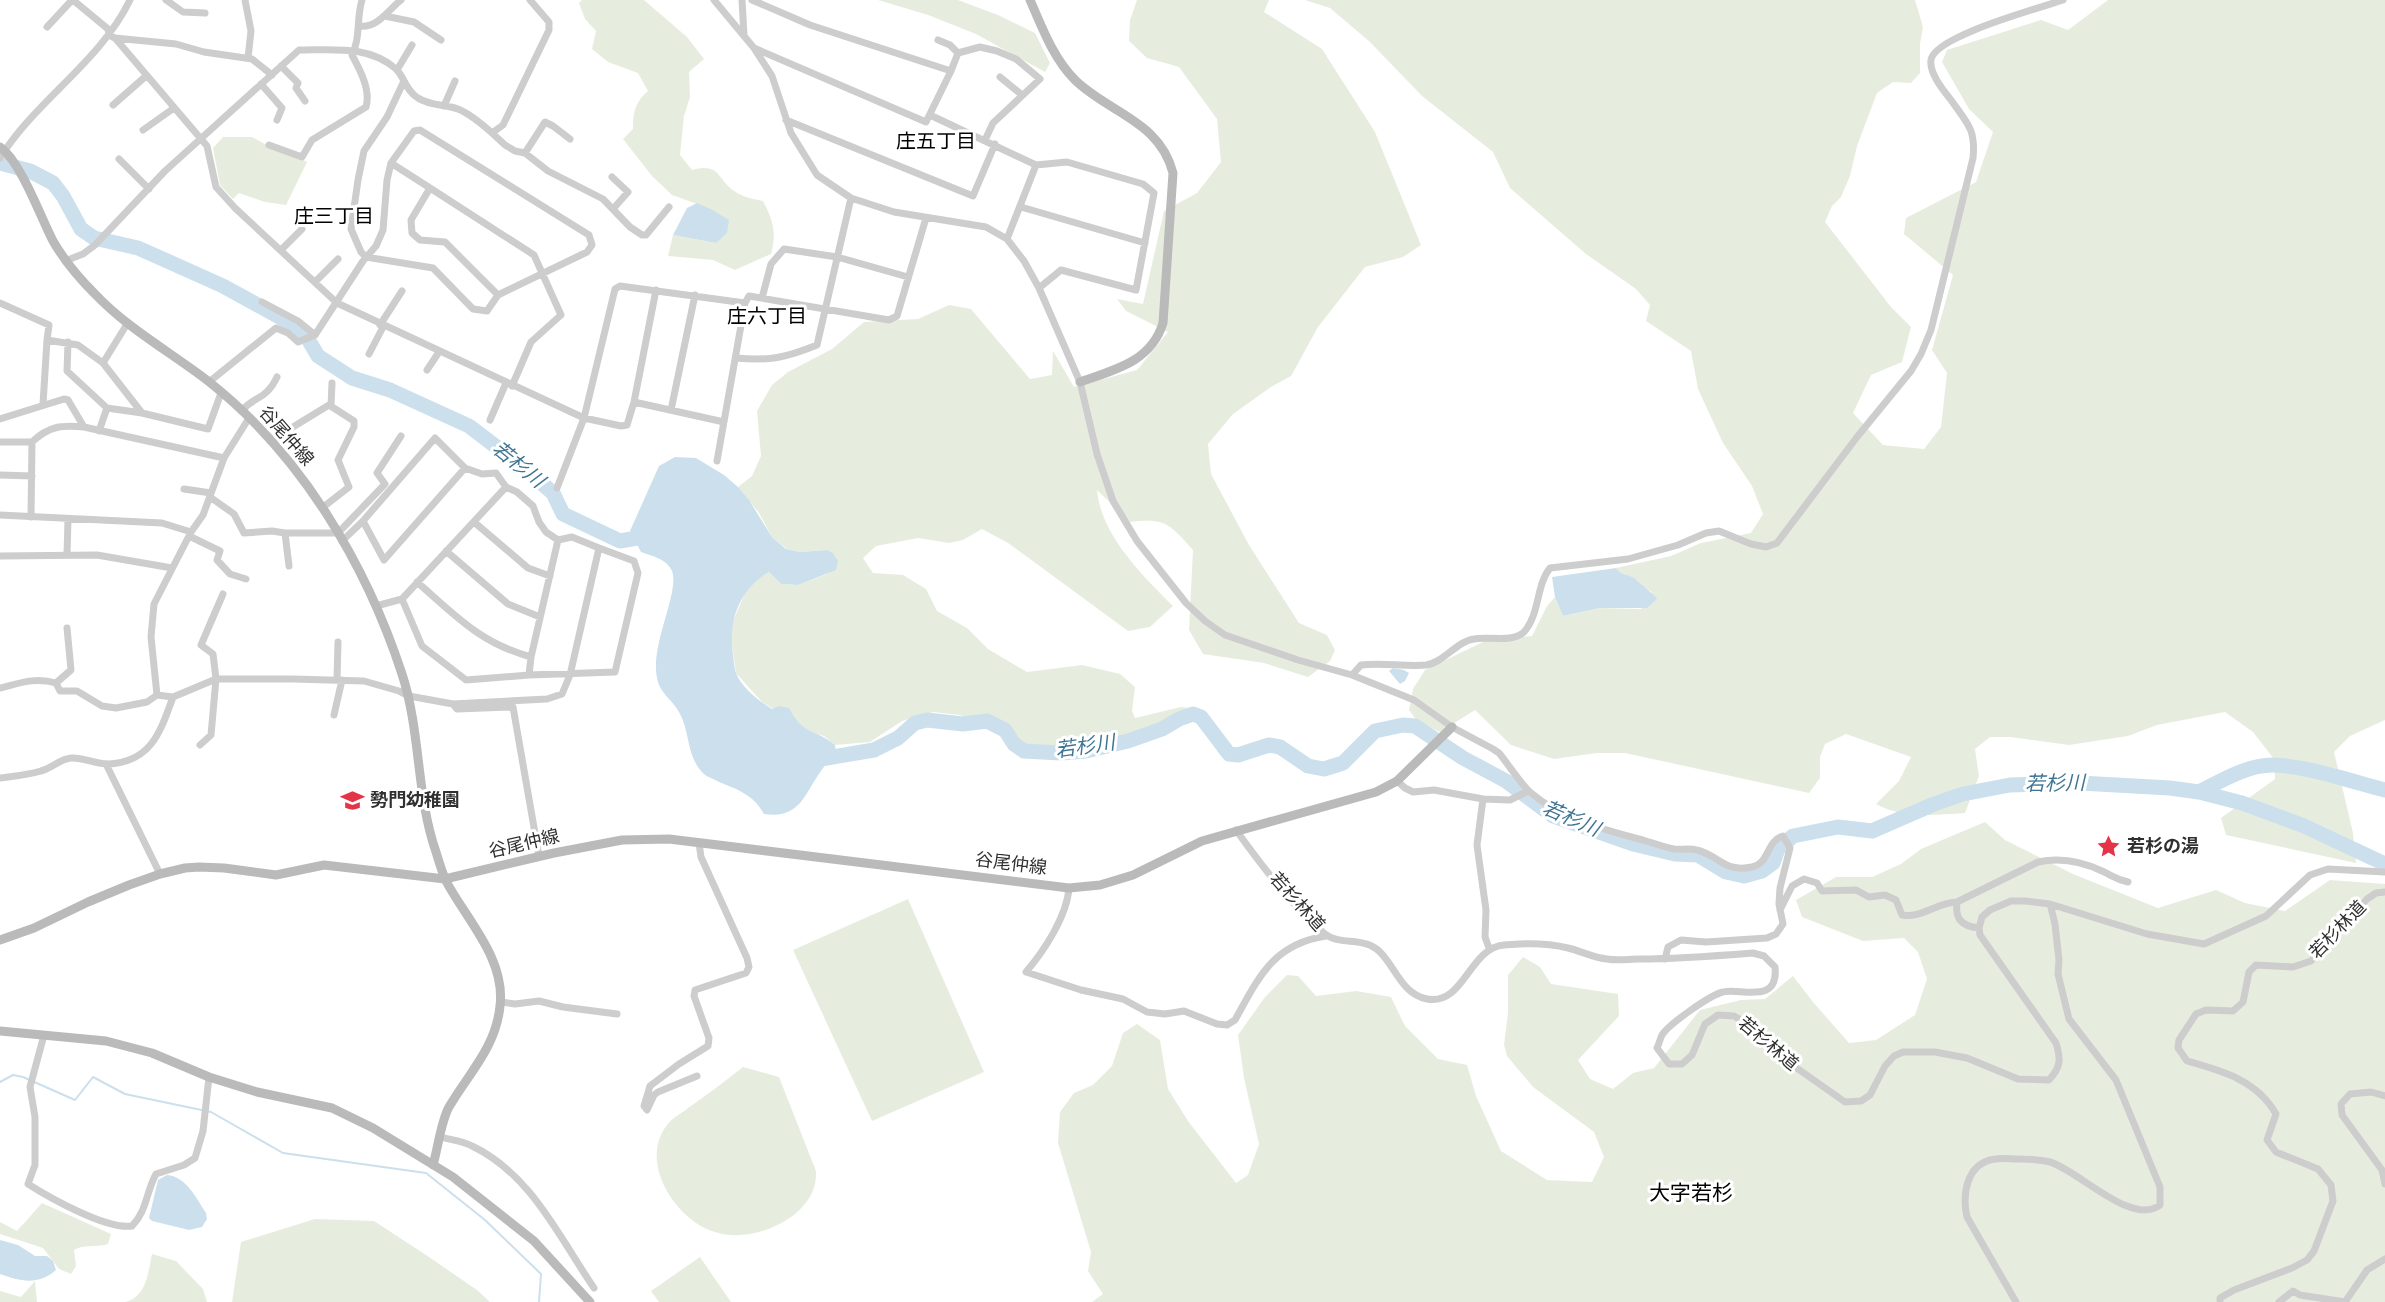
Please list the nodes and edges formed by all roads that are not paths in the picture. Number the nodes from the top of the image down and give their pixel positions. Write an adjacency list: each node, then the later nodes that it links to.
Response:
1 (73, 0): 16 (street); 18 (street)
2 (130, 0): 18 (street)
3 (166, 0): 13 (street)
4 (245, 0): 25 (street)
5 (362, 0): 15 (street)
6 (401, 0): 14 (street)
7 (530, 0): 44 (street)
8 (714, 0): 17 (street)
9 (742, 0): 17 (street)
10 (752, 0): 28 (street)
11 (1029, 0): 97 (street)
12 (2063, 0): 155 (street)
13 (205, 13)
14 (385, 16): 15 (street); 19 (street)
15 (360, 26): 23 (street)
16 (47, 27)
17 (744, 35): 22 (street)
18 (112, 36): 25 (street); 30 (street); 50 (street)
19 (441, 40)
20 (938, 40): 24 (street)
21 (412, 45): 27 (street)
22 (754, 48): 40 (street); 42 (street)
23 (354, 50): 26 (street); 27 (street); 49 (street)
24 (958, 53): 28 (street); 35 (street)
25 (248, 58): 29 (street)
26 (281, 66): 29 (street); 36 (street)
27 (397, 70): 33 (street)
28 (951, 71): 40 (street)
29 (272, 75): 34 (street)
30 (147, 76): 37 (street); 39 (street)
31 (1000, 77): 35 (street)
32 (455, 81): 38 (street)
33 (403, 83): 38 (street); 67 (street)
34 (261, 84): 41 (street); 46 (street)
35 (1022, 95): 47 (street)
36 (305, 101)
37 (113, 105)
38 (444, 106): 44 (street)
39 (174, 108): 43 (street); 46 (street)
40 (930, 115): 47 (street)
41 (277, 120)
42 (786, 120): 48 (street); 58 (street)
43 (143, 130)
44 (492, 133): 51 (street)
45 (570, 139): 51 (street)
46 (202, 140): 57 (street); 66 (street)
47 (986, 140): 48 (street)
48 (994, 144): 54 (street)
49 (269, 145)
50 (1, 153): 70 (street, 谷尾仲線)
51 (525, 153): 61 (street)
52 (119, 159): 57 (street)
53 (391, 163): 56 (street); 67 (street); 71 (street)
54 (1036, 165): 60 (street); 65 (street)
55 (612, 177): 61 (street)
56 (429, 188): 71 (street); 77 (street)
57 (149, 189): 70 (street)
58 (851, 198): 62 (street); 68 (street)
59 (669, 207): 61 (street)
60 (1021, 207): 64 (street); 65 (street)
61 (613, 209)
62 (926, 218): 64 (street); 72 (street)
63 (302, 229): 66 (street)
64 (1007, 239): 74 (street)
65 (1145, 243): 74 (street)
66 (281, 250): 73 (street)
67 (366, 257): 77 (street); 82 (street)
68 (837, 257): 72 (street); 79 (street); 84 (street)
69 (338, 259): 73 (street)
70 (65, 261): 85 (street, 谷尾仲線)
71 (543, 273): 77 (street); 99 (street)
72 (908, 277): 84 (street)
73 (315, 282): 82 (street)
74 (1039, 288): 97 (street)
75 (656, 290): 78 (street); 101 (street); 108 (street)
76 (402, 291): 86 (street)
77 (498, 295)
78 (694, 295): 83 (street); 105 (street)
79 (762, 298): 83 (street); 84 (street)
80 (262, 302): 87 (street)
81 (0, 303): 88 (street)
82 (337, 303): 86 (street); 87 (street)
83 (745, 303): 92 (street)
84 (824, 307): 92 (street)
85 (127, 324): 93 (street); 96 (street, 谷尾仲線)
86 (381, 326): 90 (street); 91 (street)
87 (315, 336): 96 (street)
88 (47, 340): 89 (street); 102 (street)
89 (68, 342): 93 (street); 104 (street)
90 (439, 352): 94 (street); 99 (street)
91 (369, 354)
92 (736, 358): 111 (street)
93 (103, 363): 106 (street)
94 (427, 370)
95 (277, 377): 107 (street)
96 (209, 382): 100 (street, 谷尾仲線)
97 (1080, 382): 155 (street)
98 (332, 383): 103 (street)
99 (509, 384): 108 (street); 110 (street)
100 (221, 393): 106 (street); 107 (street, 谷尾仲線)
101 (634, 402): 105 (street); 108 (street)
102 (43, 404): 109 (street); 112 (street)
103 (331, 406): 115 (street); 127 (street)
104 (107, 408): 106 (street); 113 (street)
105 (671, 410): 111 (street)
106 (142, 413)
107 (245, 414): 115 (street, 谷尾仲線); 118 (street)
108 (584, 418): 124 (street)
109 (0, 419)
110 (490, 420)
111 (724, 422): 119 (street)
112 (84, 427): 113 (street); 117 (street)
113 (99, 431): 118 (street)
114 (401, 436): 135 (street)
115 (270, 441): 127 (street, 谷尾仲線)
116 (0, 442): 117 (street)
117 (32, 442): 122 (street)
118 (224, 458): 126 (street)
119 (717, 461)
120 (465, 468): 123 (street); 131 (street); 131 (street)
121 (0, 475): 122 (street)
122 (32, 476): 129 (street)
123 (506, 487): 132 (street); 136 (street)
124 (557, 488)
125 (184, 489): 126 (street)
126 (211, 495): 133 (street); 134 (street)
127 (322, 508): 135 (street, 谷尾仲線)
128 (0, 515): 129 (street)
129 (31, 517): 130 (street)
130 (68, 519): 134 (street); 139 (street)
131 (363, 521): 135 (street)
132 (474, 522): 138 (street); 143 (street)
133 (285, 533): 135 (street); 141 (street)
134 (190, 534): 142 (street); 144 (street)
135 (340, 537): 148 (street, 谷尾仲線)
136 (558, 540): 137 (street); 143 (street)
137 (599, 548): 154 (street); 154 (street)
138 (446, 551): 145 (street); 149 (street)
139 (67, 555): 140 (street); 142 (street)
140 (0, 556)
141 (289, 566)
142 (172, 568): 160 (street)
143 (550, 576): 149 (street)
144 (246, 579)
145 (417, 582): 147 (street); 152 (street)
146 (223, 594): 156 (street)
147 (402, 599): 148 (street); 153 (street)
148 (376, 606): 161 (street, 谷尾仲線)
149 (540, 617): 152 (street)
150 (67, 628): 158 (street)
151 (338, 642): 157 (street)
152 (531, 657): 153 (street)
153 (529, 675): 154 (street)
154 (570, 675): 163 (street)
155 (1352, 675): 165 (street)
156 (216, 679): 157 (street); 162 (street); 166 (street)
157 (340, 680): 161 (street); 164 (street)
158 (56, 683): 159 (street); 160 (street)
159 (0, 688)
160 (157, 695): 162 (street)
161 (409, 696): 163 (street); 177 (street, 谷尾仲線)
162 (173, 697): 167 (street)
163 (453, 704): 174 (street)
164 (334, 715)
165 (1449, 731): 169 (street, 谷尾仲線); 170 (street)
166 (200, 745)
167 (106, 764): 168 (street); 176 (street)
168 (0, 778)
169 (1397, 781): 171 (street); 172 (street, 谷尾仲線)
170 (1527, 791): 171 (street); 183 (street)
171 (1483, 799): 187 (street)
172 (1236, 830): 179 (street, 谷尾仲線); 185 (street, 若杉林道)
173 (699, 843): 174 (street, 谷尾仲線); 179 (street, 谷尾仲線); 193 (street)
174 (539, 856): 177 (street, 谷尾仲線)
175 (2385, 872): 182 (street, 若杉林道)
176 (160, 874): 177 (street); 186 (street)
177 (445, 879): 189 (street)
178 (2128, 882): 181 (street)
179 (1069, 888): 185 (street)
180 (2385, 892): 203 (street, 若杉林道)
181 (1957, 902): 183 (street); 184 (street)
182 (2050, 904): 184 (street, 若杉林道); 202 (street)
183 (1780, 910): 188 (street)
184 (1979, 928): 188 (street, 若杉林道)
185 (1326, 936): 187 (street, 若杉林道)
186 (0, 940)
187 (1489, 948): 188 (street, 若杉林道)
188 (1665, 959)
189 (501, 1002): 190 (street); 196 (street)
190 (617, 1014)
191 (0, 1031): 192 (street)
192 (44, 1035): 194 (street); 194 (street)
193 (697, 1076)
194 (209, 1077): 197 (street)
195 (2385, 1096): 198 (street)
196 (441, 1137): 197 (street); 200 (street)
197 (433, 1165): 201 (street)
198 (2385, 1184)
199 (2385, 1259): 204 (street)
200 (594, 1288)
201 (590, 1302)
202 (2016, 1302)
203 (2220, 1302)
204 (2279, 1302)

